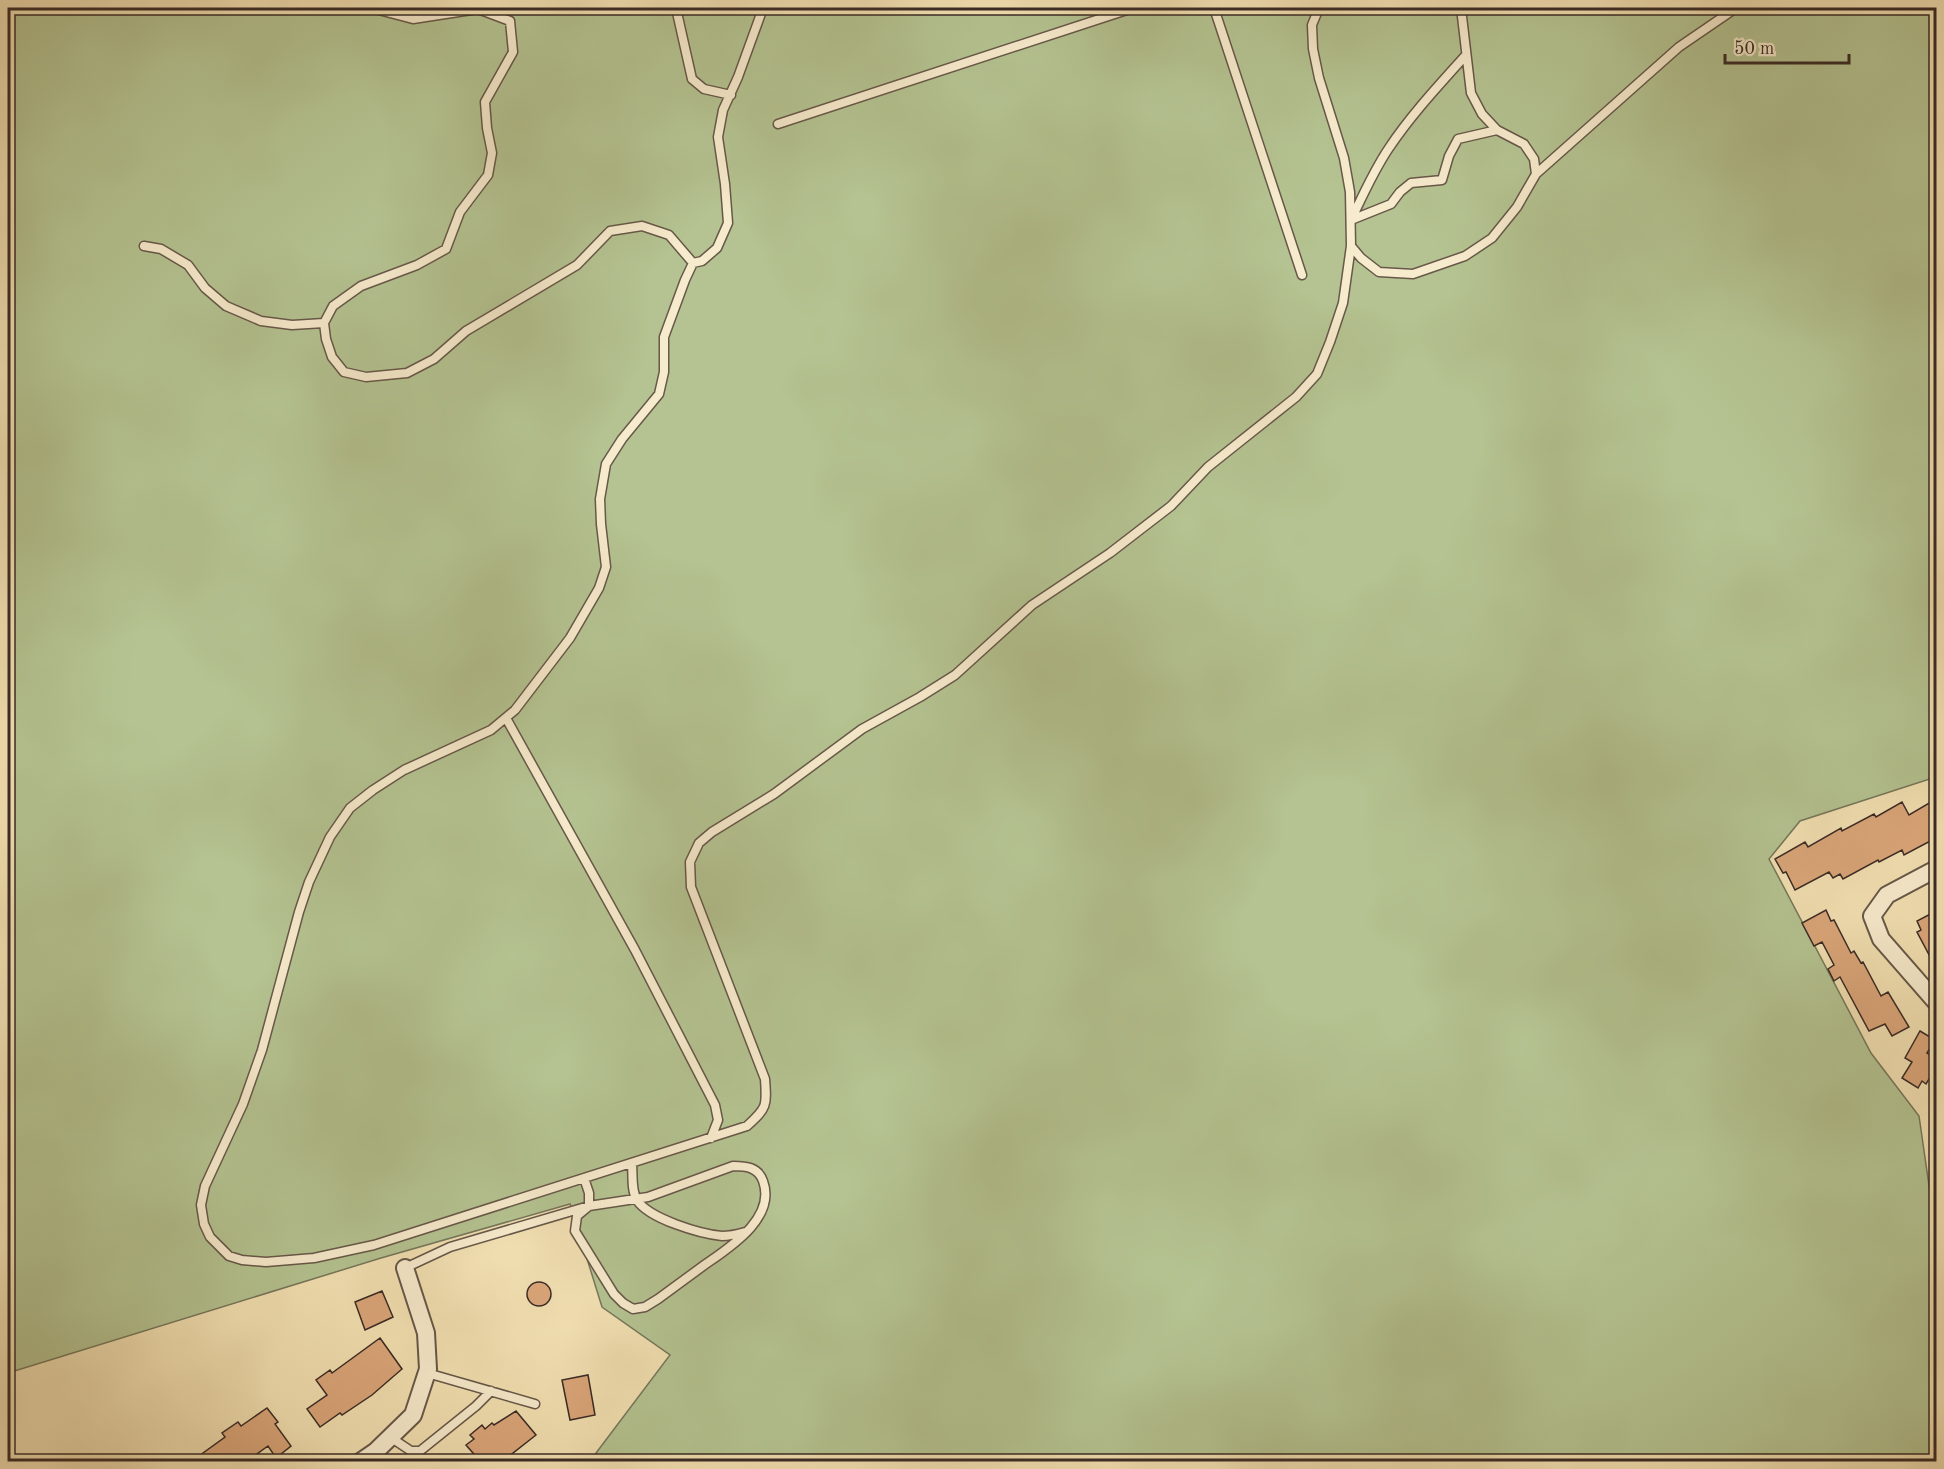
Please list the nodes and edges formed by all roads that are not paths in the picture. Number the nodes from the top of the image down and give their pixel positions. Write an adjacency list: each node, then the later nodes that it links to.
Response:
1 (371, 8): 19 (lane)
2 (676, 8): 10 (lane)
3 (763, 8): 10 (lane)
4 (1133, 8): 11 (lane)
5 (1214, 8): 18 (lane)
6 (1319, 8): 14 (lane)
7 (1461, 8): 9 (lane)
8 (1736, 8): 13 (lane)
9 (1466, 55): 12 (lane); 14 (lane)
10 (731, 94): 17 (lane)
11 (778, 124)
12 (1497, 130): 13 (lane); 14 (lane)
13 (1536, 174): 16 (lane)
14 (1351, 220): 16 (lane)
15 (144, 246): 19 (lane)
16 (1351, 246): 23 (lane)
17 (693, 263): 19 (lane); 20 (lane)
18 (1302, 274)
19 (324, 323)
20 (506, 718): 23 (lane); 25 (lane)
21 (1936, 869): 22 (street)
22 (1936, 1002)
23 (711, 1138): 24 (lane)
24 (632, 1163): 25 (lane); 26 (lane)
25 (584, 1178): 27 (lane)
26 (636, 1198): 27 (lane); 28 (lane); 28 (lane)
27 (589, 1206): 28 (lane); 29 (lane)
28 (747, 1231)
29 (405, 1268): 30 (street)
30 (427, 1373): 31 (lane); 33 (street)
31 (490, 1391): 32 (lane); 33 (lane)
32 (535, 1404)
33 (390, 1437): 34 (street)
34 (379, 1456): 35 (street)
35 (360, 1461)

